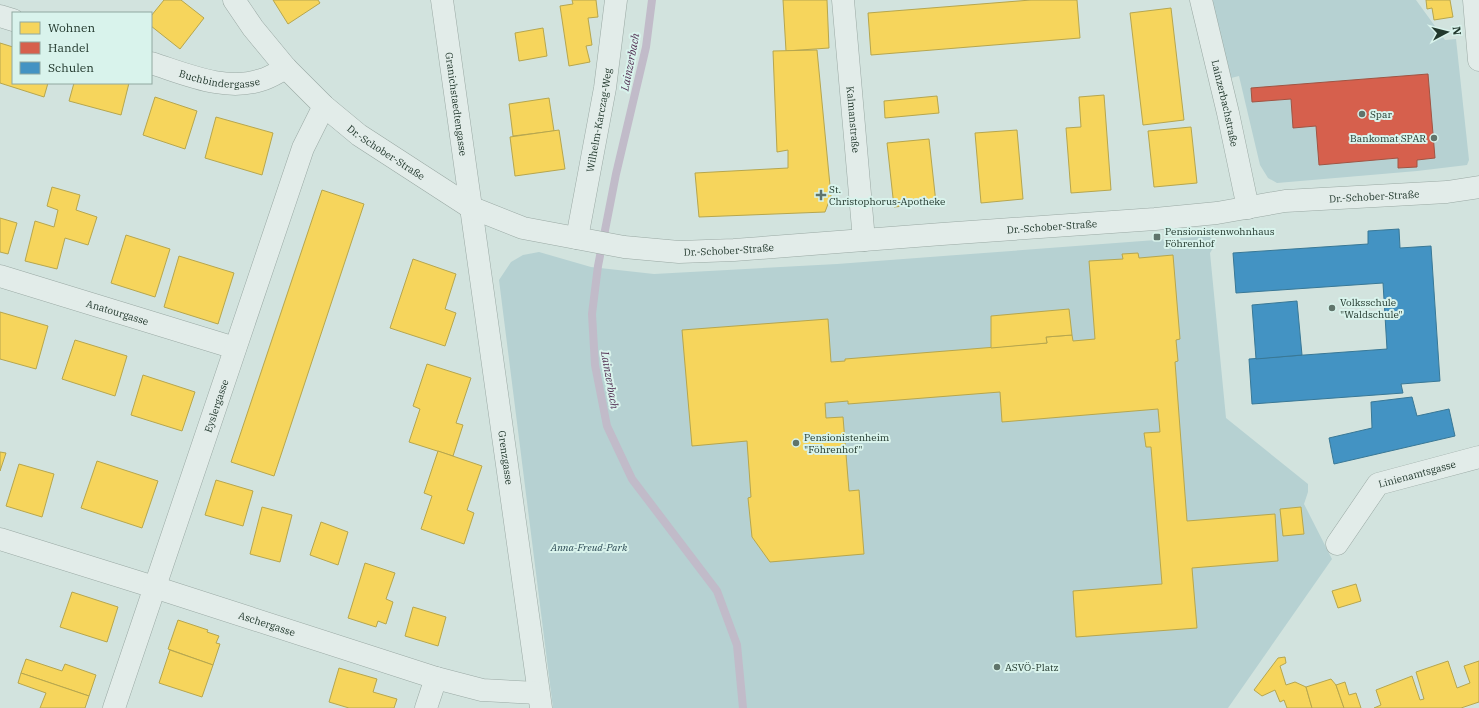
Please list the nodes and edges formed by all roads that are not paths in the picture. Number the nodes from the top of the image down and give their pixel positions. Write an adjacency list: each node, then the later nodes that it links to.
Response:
1 (234, 0): 11 (street, Dr.-Schober-Straße)
2 (442, 0): 14 (street, Granichstaedtengasse)
3 (616, 0): 16 (street, Wilhelm-Karczag-Weg)
4 (843, 0): 17 (street, Kalmanstraße)
5 (1201, 0): 15 (street, Lainzerbachstraße)
6 (1474, 0): 9 (street)
7 (0, 16): 8 (street)
8 (12, 20)
9 (1479, 60)
10 (152, 63): 11 (street, Buchbindergasse)
11 (286, 68): 12 (street, Dr.-Schober-Straße)
12 (324, 106): 14 (street, Dr.-Schober-Straße); 19 (street, Eyslergasse)
13 (1479, 187): 15 (street, Dr.-Schober-Straße)
14 (470, 207): 16 (street, Dr.-Schober-Straße); 25 (street, Grenzgasse)
15 (1248, 208): 17 (street, Dr.-Schober-Straße)
16 (580, 239): 17 (street, Dr.-Schober-Straße)
17 (864, 240)
18 (0, 276): 19 (street, Anatourgasse)
19 (235, 348): 23 (street, Eyslergasse)
20 (1479, 457): 22 (street, Linienamtsgasse)
21 (0, 539): 23 (street, Aschergasse)
22 (1337, 544)
23 (154, 587): 24 (street, Aschergasse); 26 (street, Eyslergasse)
24 (436, 678): 25 (street, Aschergasse); 27 (street)
25 (539, 701)
26 (114, 708)
27 (426, 708)

